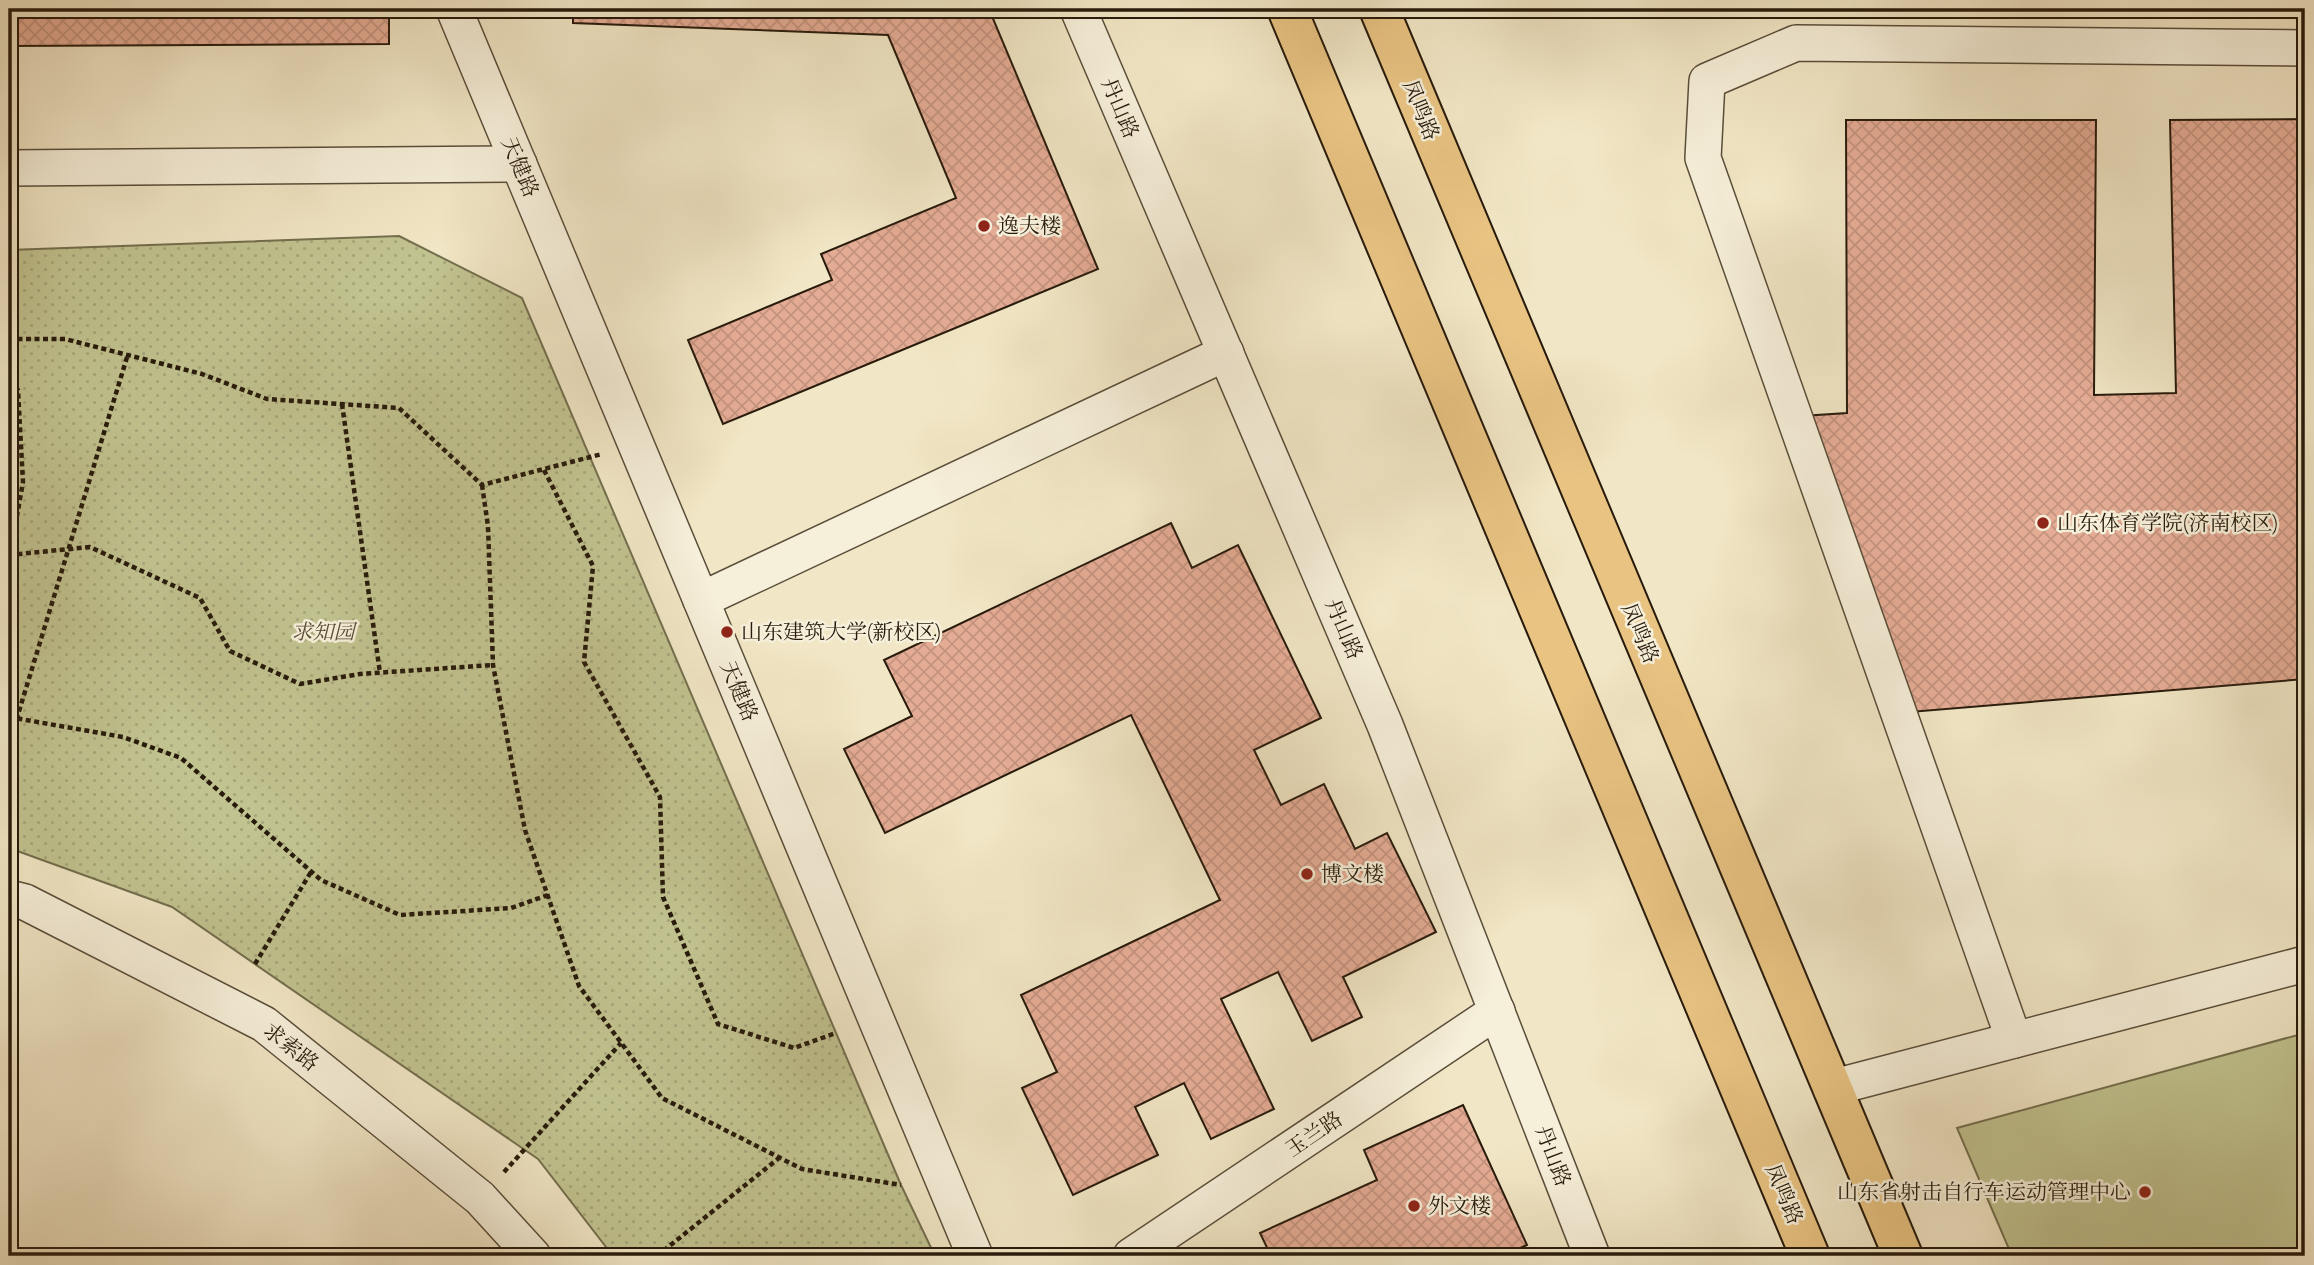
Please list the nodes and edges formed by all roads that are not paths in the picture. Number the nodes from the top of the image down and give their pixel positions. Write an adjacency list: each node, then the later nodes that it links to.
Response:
1 (454, 9): 6 (street, 天健路)
2 (1078, 9): 8 (street, 丹山路)
3 (1287, 9): 19 (main road, 凤鸣路)
4 (1379, 9): 14 (main road, 凤鸣路)
5 (2305, 48): 13 (street)
6 (519, 164): 7 (street); 9 (street, 天健路)
7 (9, 168)
8 (1226, 353): 9 (street); 12 (street, 丹山路)
9 (701, 600): 16 (street, 天健路)
10 (9, 898): 15 (street, 求索路)
11 (2305, 964): 13 (street)
12 (1497, 1011): 17 (street, 玉兰路); 18 (street, 丹山路)
13 (2014, 1040): 14 (street)
14 (1831, 1088): 20 (main road, 凤鸣路)
15 (533, 1256)
16 (975, 1256)
17 (1132, 1256)
18 (1592, 1256)
19 (1810, 1256)
20 (1903, 1256)

